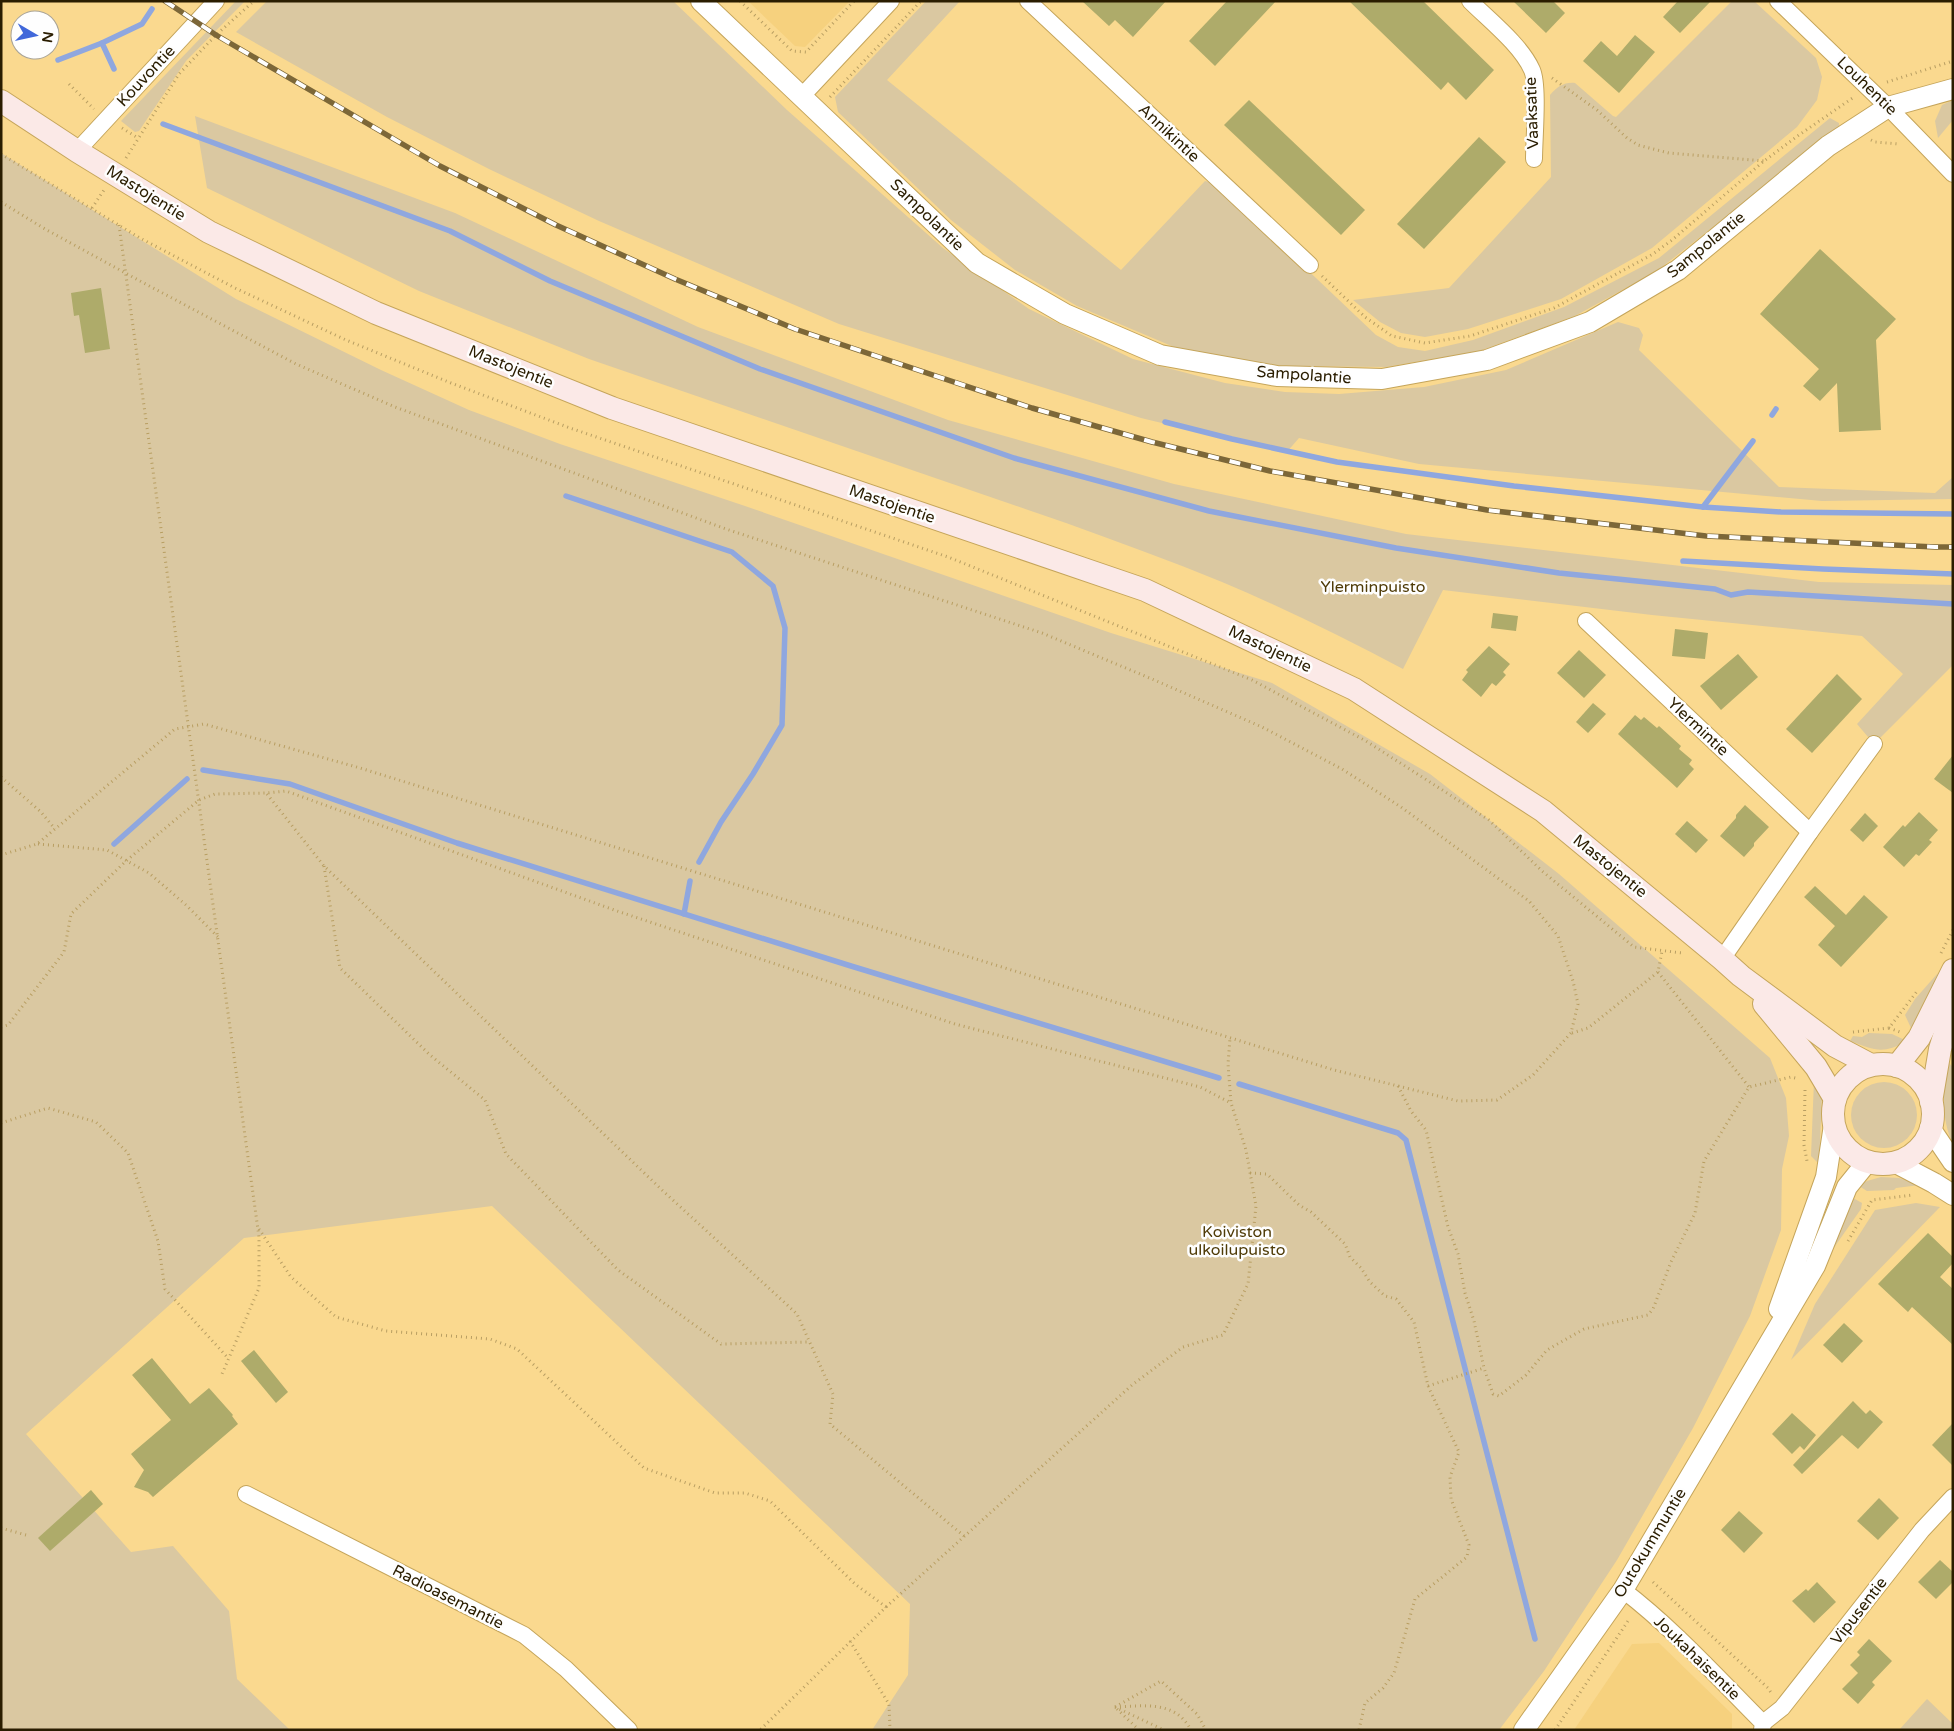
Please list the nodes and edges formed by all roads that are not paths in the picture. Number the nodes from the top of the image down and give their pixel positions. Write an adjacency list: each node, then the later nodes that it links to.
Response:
1 (216, 1): 11 (street, Kouvontie)
2 (701, 1): 8 (street, Sampolantie)
3 (891, 1): 8 (street)
4 (1028, 1): 14 (street, Annikintie)
5 (1470, 1): 12 (street, Vaaksatie)
6 (1778, 1): 10 (street, Louhentie)
7 (1953, 89): 10 (street, Sampolantie)
8 (802, 96): 10 (street, Sampolantie)
9 (1, 101): 11 (main road, Mastojentie)
10 (1888, 107): 13 (street, Louhentie)
11 (77, 151): 18 (main road, Mastojentie)
12 (1534, 158)
13 (1953, 174)
14 (1310, 265)
15 (1586, 621): 17 (street, Ylermintie)
16 (1874, 744): 17 (street)
17 (1810, 832): 18 (street)
18 (1722, 958): 20 (main road, Mastojentie)
19 (1953, 970): 23 (main road)
20 (1741, 976): 22 (main road, Mastojentie); 24 (main road, Mastojentie)
21 (1953, 1008): 25 (main road)
22 (1872, 1065): 23 (main road); 24 (main road)
23 (1897, 1066): 25 (main road)
24 (1835, 1099): 26 (main road)
25 (1931, 1102): 27 (main road)
26 (1834, 1125): 28 (main road); 32 (street, Outokummuntie)
27 (1930, 1128): 29 (main road); 30 (street)
28 (1868, 1161): 29 (main road); 32 (street, Outokummuntie)
29 (1894, 1162): 31 (street)
30 (1953, 1162)
31 (1953, 1195)
32 (1765, 1348): 35 (street, Outokummuntie)
33 (246, 1494): 37 (street, Radioasemantie)
34 (1953, 1497): 36 (street, Vipusentie)
35 (1623, 1590): 36 (street, Joukahaisentie); 38 (street, Outokummuntie)
36 (1763, 1726)
37 (629, 1730)
38 (1524, 1730)

